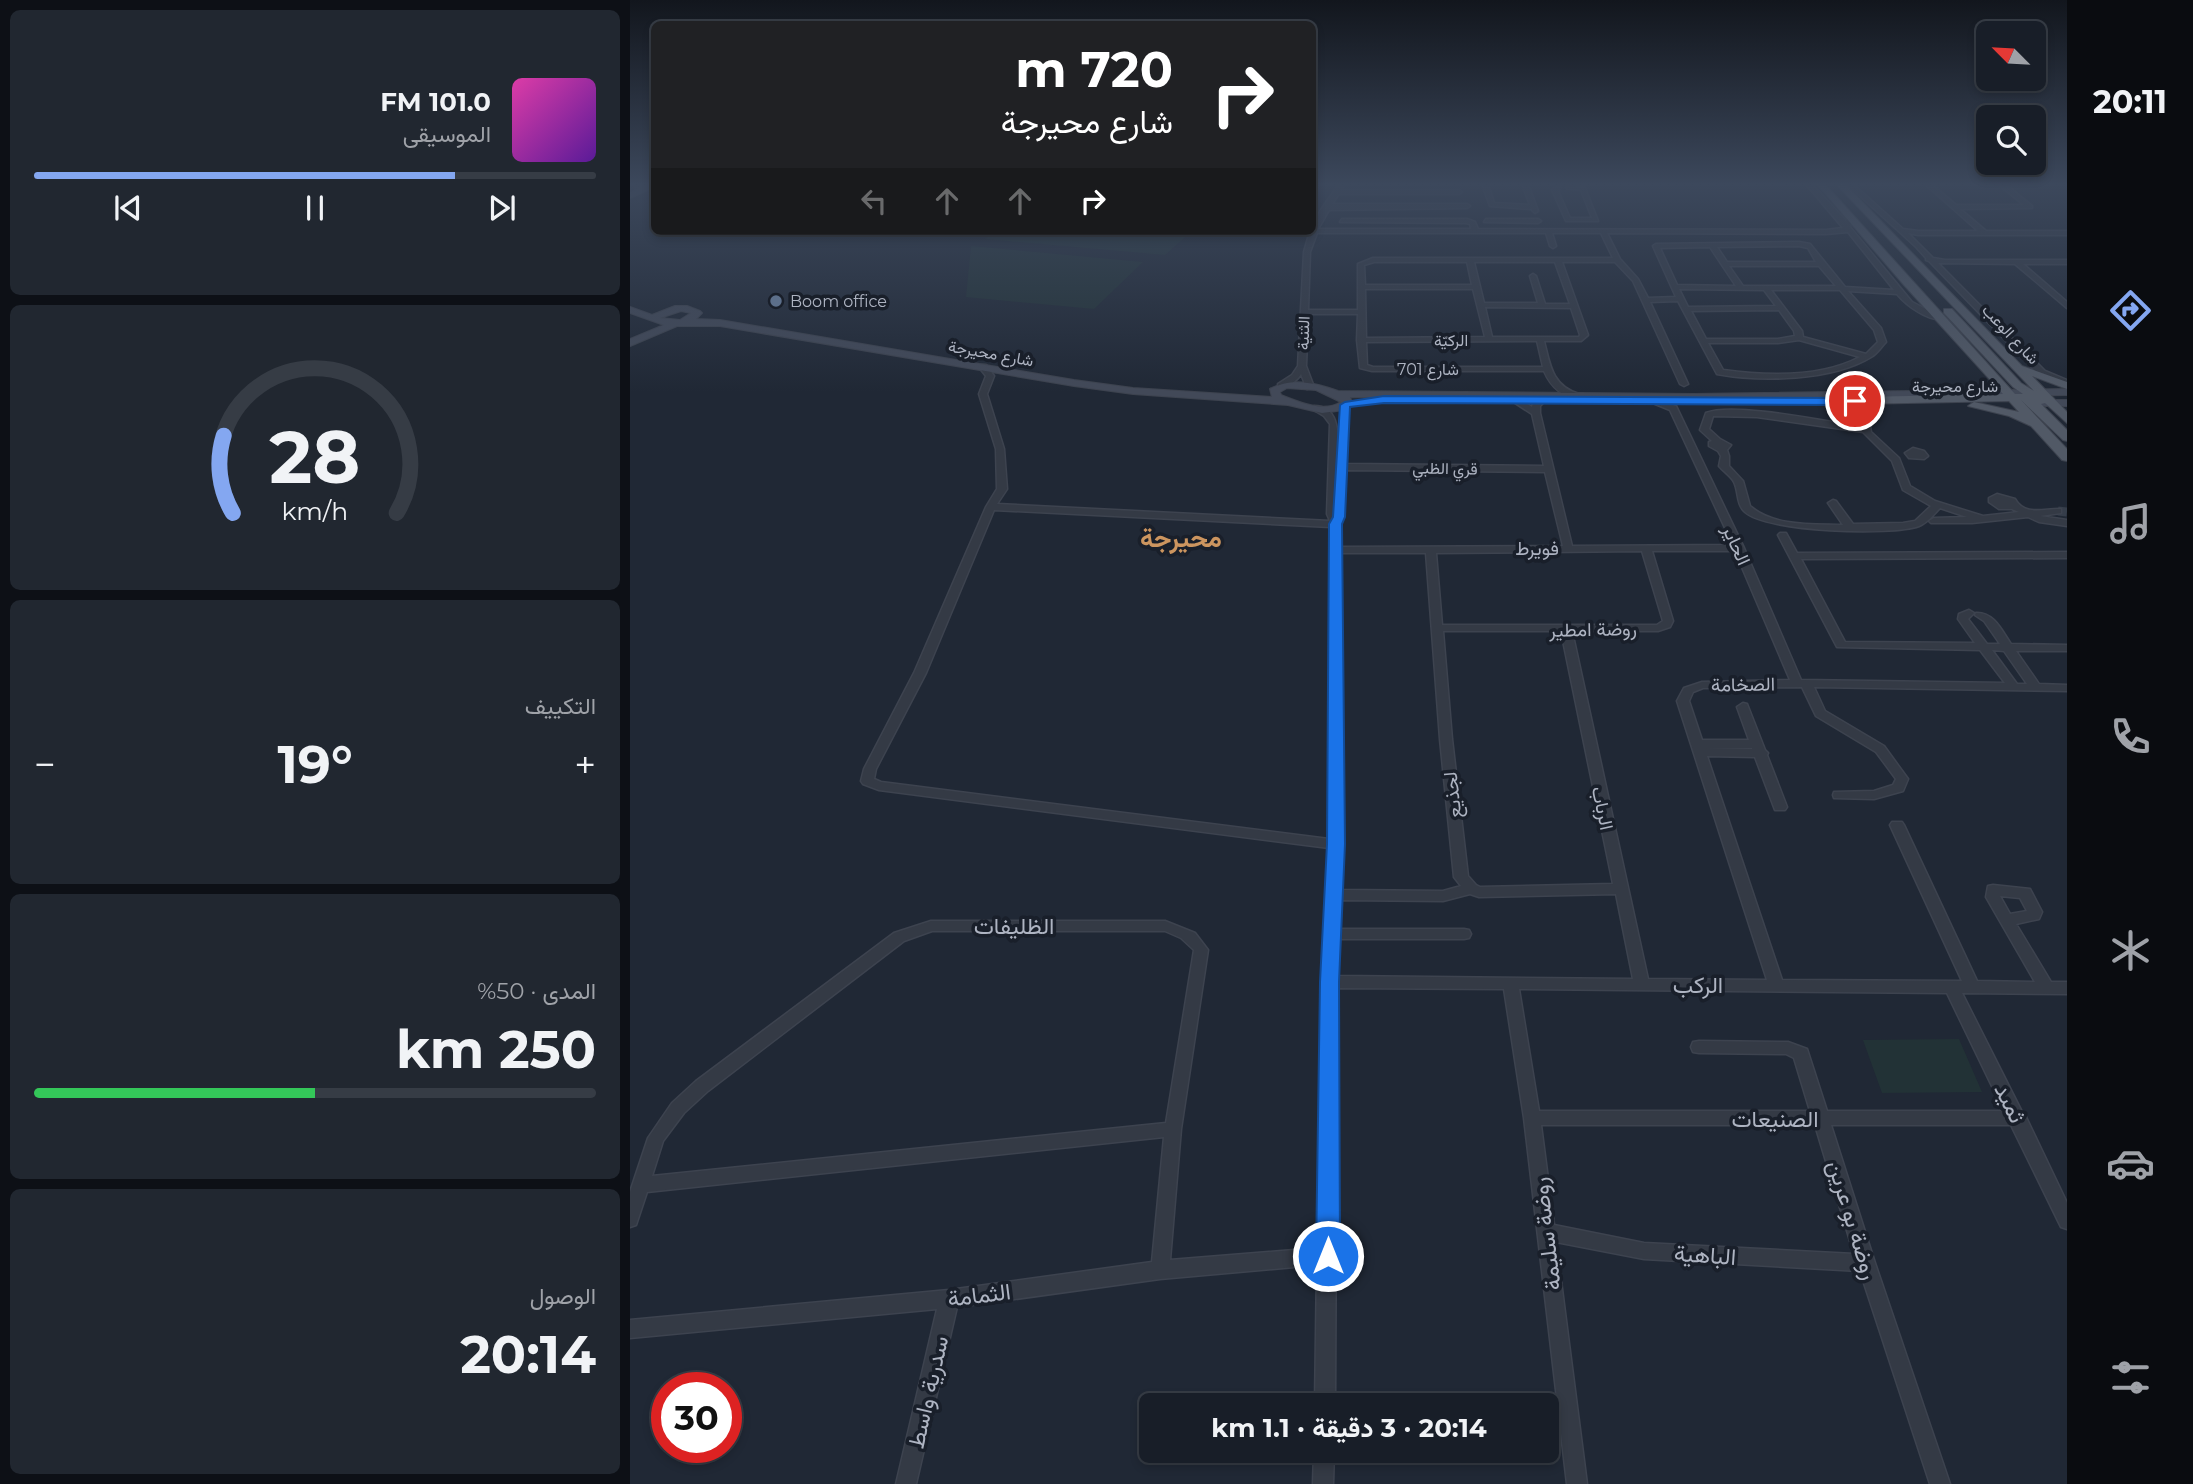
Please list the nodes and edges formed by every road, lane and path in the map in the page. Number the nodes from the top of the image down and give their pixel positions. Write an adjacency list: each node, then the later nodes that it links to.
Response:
1 (1307, 253): 46 (street, الثنية)
2 (1614, 253): 15 (street)
3 (1659, 253): 27 (street)
4 (1718, 253): 20 (street)
5 (1814, 253): 21 (street)
6 (1869, 253): 24 (street, شارع الوعب)
7 (1881, 253): 49 (main road, شارع الوعب)
8 (1882, 253): 77 (main road)
9 (1908, 253): 17 (main road, شارع الوعب)
10 (1916, 253): 17 (main road)
11 (1924, 253): 12 (street, شارع الوعب)
12 (1928, 259): 16 (street); 22 (street, شارع الوعب)
13 (1470, 260): 14 (street); 25 (street, شارع 701); 26 (street)
14 (1558, 260): 15 (street); 38 (street)
15 (1617, 260): 33 (street)
16 (1945, 261): 18 (street); 22 (street)
17 (1917, 262): 52 (main road, شارع الوعب)
18 (2017, 262): 19 (street); 39 (street)
19 (2067, 262)
20 (1725, 264): 21 (street); 29 (street)
21 (1821, 264): 30 (street)
22 (1934, 266): 41 (street, شارع الوعب)
23 (1533, 276): 37 (street)
24 (1892, 283): 30 (street); 32 (street, شارع الوعب)
25 (1361, 287): 26 (street); 47 (street, شارع 701)
26 (1476, 287): 36 (street)
27 (1674, 287): 28 (street); 34 (street)
28 (1702, 287): 29 (street); 43 (street)
29 (1740, 287): 31 (street)
30 (1842, 287): 31 (street); 32 (street); 61 (street)
31 (1766, 288): 40 (street)
32 (1900, 292): 49 (street, شارع الوعب)
33 (1644, 299): 34 (street); 68 (street)
34 (1680, 299): 42 (street)
35 (630, 303): 45 (street)
36 (1480, 305): 37 (street); 56 (street)
37 (1542, 306): 38 (street)
38 (1574, 306): 57 (street, الركيّة)
39 (2067, 306)
40 (1780, 308): 43 (street); 54 (street)
41 (1977, 308): 52 (main road); 69 (street, شارع الوعب)
42 (1686, 309): 43 (street); 58 (street)
43 (1716, 309)
44 (630, 310): 50 (street)
45 (668, 310): 48 (street, شارع محيرجة); 50 (street)
46 (1304, 312): 47 (street); 63 (street, الثنية)
47 (1361, 312): 55 (street, شارع 701)
48 (697, 313): 51 (street); 65 (street, شارع محيرجة)
49 (1939, 318): 60 (main road, شارع الوعب)
50 (654, 319): 51 (street, شارع محيرجة); 53 (street)
51 (682, 321): 59 (street); 64 (street, شارع محيرجة)
52 (1979, 326): 62 (main road, شارع الوعب)
53 (630, 336)
54 (1799, 338): 58 (street); 61 (street)
55 (1361, 340): 56 (street, الركيّة); 66 (street, شارع 701)
56 (1489, 340): 57 (street, الركيّة)
57 (1540, 340): 66 (street)
58 (1703, 341): 61 (street)
59 (630, 343)
60 (1972, 355): 74 (main road); 77 (main road, شارع الوعب)
61 (1865, 356)
62 (2015, 365): 69 (main road); 77 (main road, شارع الوعب)
63 (1302, 366): 70 (street, الثنية); 71 (street, الثنية)
64 (983, 367): 65 (street, شارع محيرجة); 67 (street)
65 (1009, 369): 67 (street); 70 (street, شارع محيرجة); 82 (street, شارع محيرجة)
66 (1549, 369): 72 (street)
67 (987, 381): 104 (street)
68 (1684, 384)
69 (2067, 384)
70 (1279, 387): 71 (street, شارع محيرجة); 82 (street)
71 (1310, 387): 75 (street, شارع محيرجة)
72 (1554, 387): 76 (street); 79 (street)
73 (2067, 392): 77 (street)
74 (1961, 393): 76 (street, شارع محيرجة); 77 (street, شارع محيرجة)
75 (1337, 394): 79 (street, شارع محيرجة); 85 (street)
76 (1577, 397): 79 (street, شارع محيرجة)
77 (2028, 397): 78 (main road); 81 (main road); 83 (street, شارع محيرجة); 84 (street); 89 (main road, شارع الوعب); 91 (main road, شارع الوعب); 92 (main road)
78 (2067, 397)
79 (1541, 399): 80 (street, شارع محيرجة); 86 (street, شارع محيرجة); 88 (street)
80 (1516, 401): 85 (street, شارع محيرجة); 88 (street)
81 (1858, 401): 83 (street, شارع محيرجة); 86 (street, شارع محيرجة); 90 (street)
82 (1293, 402): 87 (street, شارع محيرجة)
83 (1946, 402): 91 (main road)
84 (2067, 403)
85 (1346, 404): 87 (street, شارع محيرجة); 96 (street)
86 (1675, 404): 100 (street, الحاير)
87 (1317, 408): 110 (street)
88 (1536, 413): 97 (street)
89 (2067, 419)
90 (1865, 430): 93 (street); 101 (street)
91 (2042, 430): 95 (main road, شارع الوعب)
92 (2067, 437)
93 (1890, 453): 94 (street); 102 (street)
94 (1909, 454)
95 (2067, 457)
96 (1342, 467): 97 (street, قري الظبي); 110 (street)
97 (1549, 469): 114 (street)
98 (1995, 499): 103 (street)
99 (1833, 503): 111 (street)
100 (1718, 505): 101 (street); 116 (street, الحاير)
101 (1744, 505): 111 (street)
102 (1938, 506): 107 (street); 111 (street)
103 (2014, 506): 106 (street)
104 (991, 507): 110 (street); 136 (street)
105 (2058, 512): 106 (street)
106 (2028, 513): 107 (street); 109 (street)
107 (1983, 519): 108 (street)
108 (1934, 521)
109 (2067, 523)
110 (1335, 524): 117 (street)
111 (1849, 526)
112 (1783, 535): 119 (street)
113 (1431, 548): 114 (street, فويرط); 117 (street, فويرط); 121 (street, لجذيع)
114 (1568, 548): 115 (street, فويرط)
115 (1646, 548): 116 (street, فويرط); 122 (street, روضة امطير)
116 (1739, 548): 126 (street, الحاير)
117 (1335, 550): 136 (street)
118 (2067, 555): 119 (street)
119 (1794, 556): 123 (street)
120 (1975, 614): 123 (street); 124 (street)
121 (1439, 628): 122 (street, روضة امطير); 137 (street, لجذيع)
122 (1566, 630): 138 (street, الرباب)
123 (1986, 648): 124 (street); 127 (street)
124 (2008, 648): 125 (street); 128 (street)
125 (2067, 648)
126 (1801, 683): 127 (street, الصخامة); 131 (street, الصخامة); 133 (street, الحاير)
127 (2014, 688): 128 (street, الصخامة)
128 (2036, 688): 129 (street, الصخامة)
129 (2067, 688)
130 (1743, 707): 132 (street)
131 (1699, 748): 132 (street); 146 (street, الصخامة)
132 (1760, 748): 134 (street)
133 (1839, 795)
134 (1780, 807)
135 (1897, 825): 148 (street)
136 (1336, 844): 139 (street)
137 (1471, 888): 138 (street); 139 (street)
138 (1620, 889): 145 (street, الرباب)
139 (1334, 895): 141 (street)
140 (2007, 920): 149 (street)
141 (1331, 934): 142 (street); 143 (street)
142 (1464, 934)
143 (1330, 982): 144 (street, الركب); 160 (street)
144 (1511, 984): 145 (street, الركب); 152 (street, روضة سليمة)
145 (1642, 985): 146 (street, الركب)
146 (1776, 985): 147 (street, الركب)
147 (1951, 986): 148 (street, الركب); 153 (street, ثميد)
148 (1972, 986): 149 (street, الركب)
149 (2046, 987): 150 (street, الركب)
150 (2067, 988)
151 (1699, 1047): 154 (street, روضة بو عرين)
152 (1532, 1118): 154 (street, الصنيعات); 159 (street, روضة سليمة)
153 (2018, 1118): 154 (street, الصنيعات); 158 (street, ثميد)
154 (1823, 1119): 161 (street, روضة بو عرين)
155 (1173, 1129): 156 (street); 156 (street, الظليفات); 162 (street, الظليفات)
156 (642, 1185): 157 (street, الظليفات)
157 (630, 1219)
158 (2067, 1221)
159 (1546, 1232): 161 (street, الباهية); 169 (street, روضة سليمة)
160 (1328, 1256): 162 (street, الثمامة); 165 (street)
161 (1866, 1263): 170 (street, روضة بو عرين)
162 (1160, 1270): 163 (street, الثمامة)
163 (949, 1299): 164 (street, الثمامة); 167 (street, سدرية واسط)
164 (630, 1329)
165 (1325, 1393)
166 (1324, 1463): 168 (street)
167 (906, 1484)
168 (1323, 1484)
169 (1577, 1484)
170 (1940, 1484)

